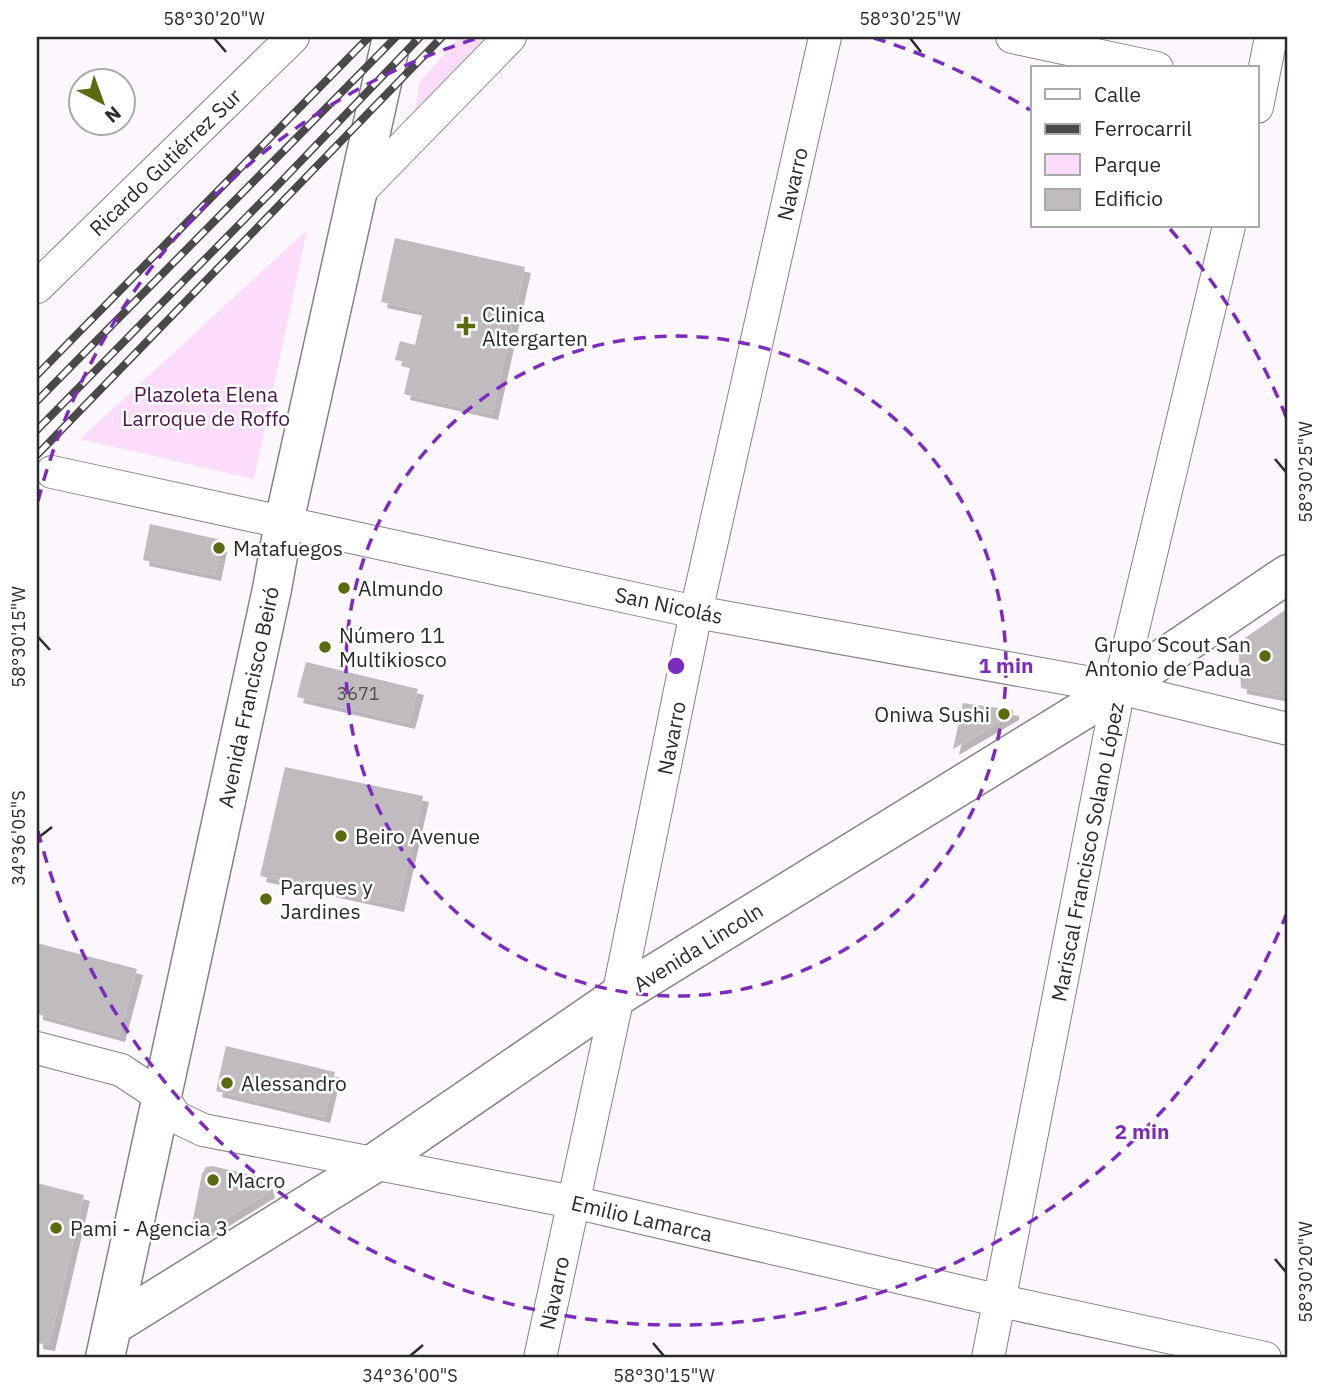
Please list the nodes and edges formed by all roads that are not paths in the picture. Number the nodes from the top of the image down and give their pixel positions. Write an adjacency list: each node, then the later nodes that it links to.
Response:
1 (293, 37): 11 (street, Ricardo Gutiérrez Sur)
2 (392, 37): 9 (street, Avenida Francisco Beiró)
3 (510, 37): 9 (street)
4 (825, 37): 15 (street, Navarro)
5 (1012, 37): 7 (street)
6 (1271, 37): 8 (street)
7 (1148, 66)
8 (1266, 96)
9 (359, 192): 13 (street, Avenida Francisco Beiró)
10 (1228, 228): 16 (street, Mariscal Francisco Solano López)
11 (37, 287)
12 (51, 471): 13 (street, San Nicolás)
13 (284, 522): 15 (street, San Nicolás); 20 (street, Avenida Francisco Beiró)
14 (1288, 574): 16 (street, Avenida Lincoln)
15 (696, 612): 16 (street, San Nicolás); 18 (street, Navarro)
16 (1119, 688): 17 (street, San Nicolás); 18 (street, Avenida Lincoln); 23 (street, Mariscal Francisco Solano López)
17 (1288, 729)
18 (618, 996): 21 (street, Avenida Lincoln); 22 (street, Navarro)
19 (37, 1048): 20 (street, Emilio Lamarca)
20 (162, 1097): 21 (street, Emilio Lamarca); 24 (street, Avenida Francisco Beiró)
21 (373, 1164): 22 (street, Emilio Lamarca); 24 (street, Avenida Lincoln)
22 (573, 1202): 23 (street, Emilio Lamarca); 25 (street, Navarro)
23 (1001, 1301): 26 (street, Mariscal Francisco Solano López); 27 (street, Emilio Lamarca)
24 (109, 1342)
25 (540, 1358)
26 (988, 1358)
27 (1265, 1358)

